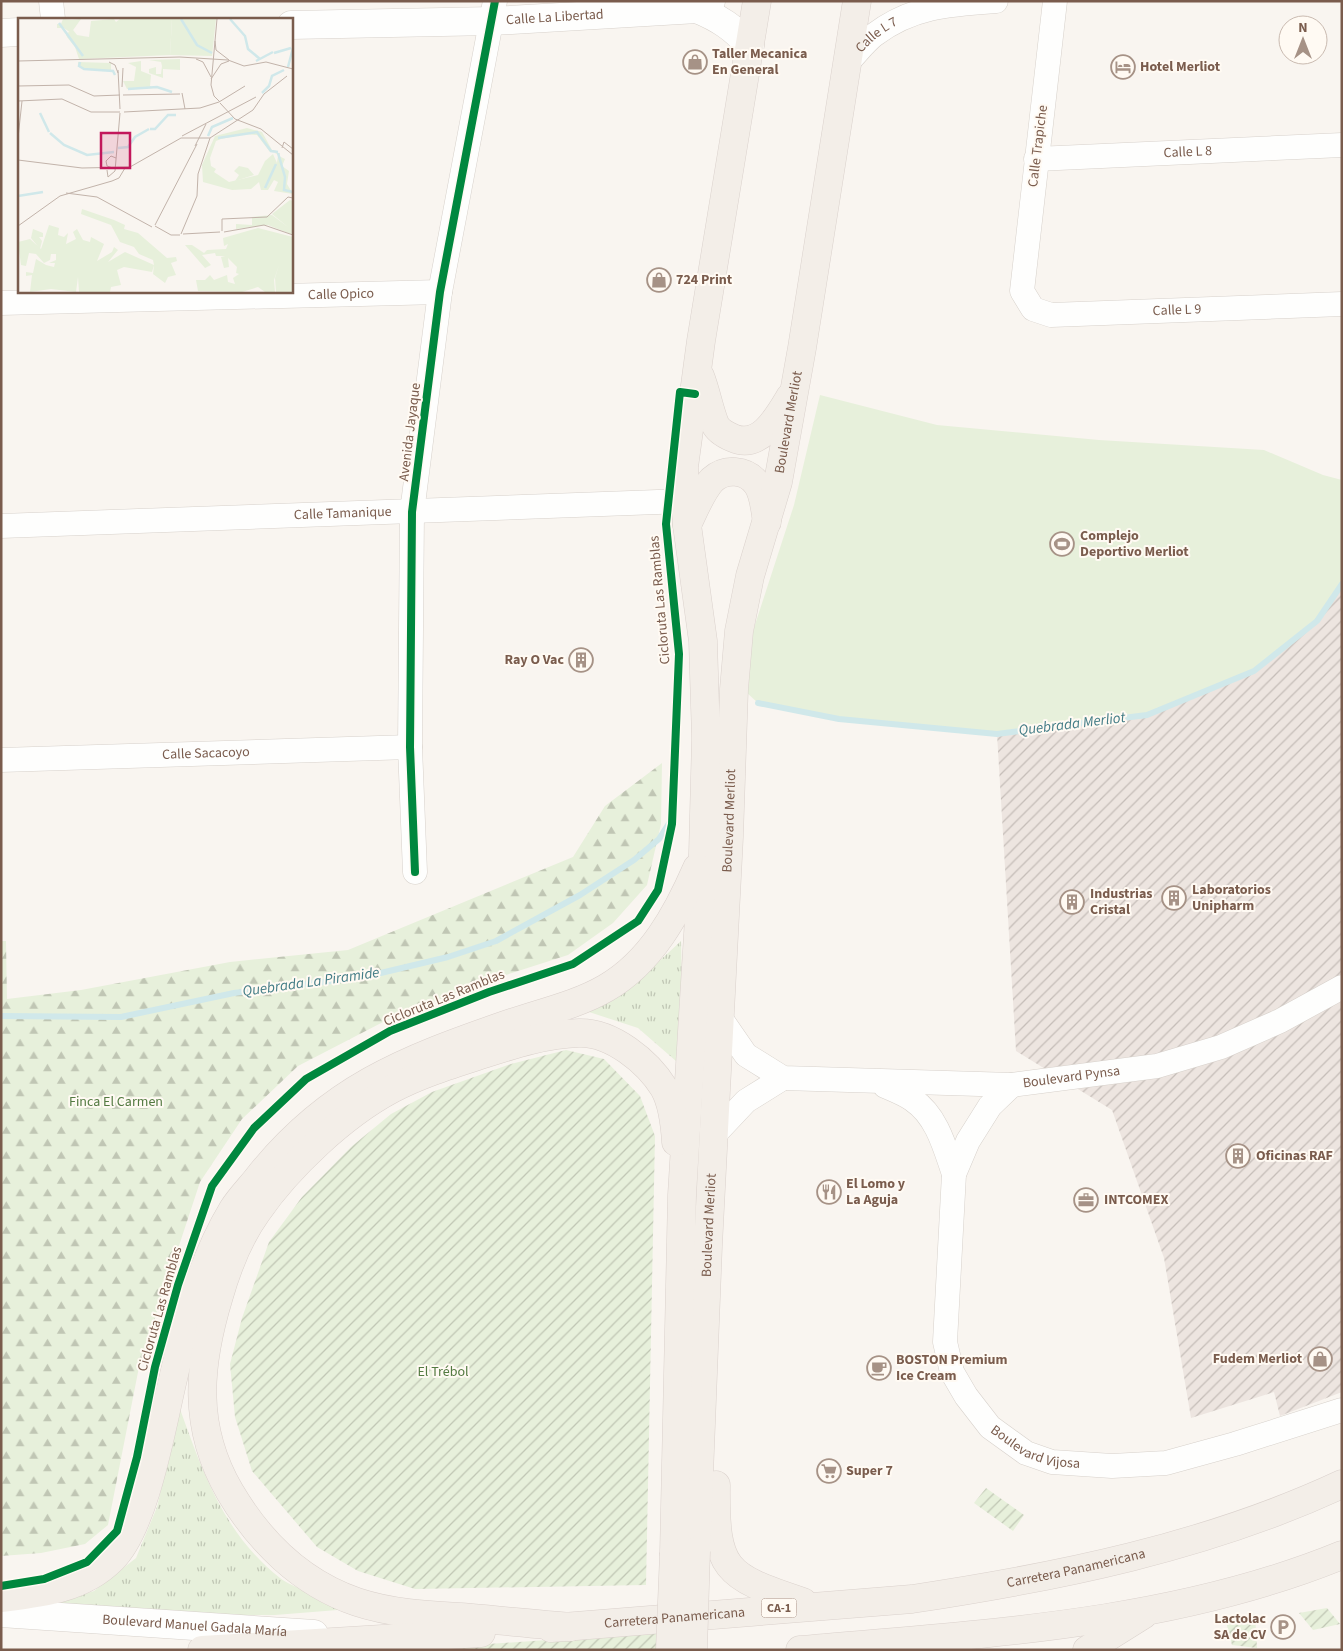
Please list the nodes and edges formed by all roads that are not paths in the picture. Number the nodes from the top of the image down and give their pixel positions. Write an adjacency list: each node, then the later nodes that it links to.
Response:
1 (51, 1): 9 (street)
2 (757, 1): 13 (main road, Boulevard Merliot)
3 (857, 1): 14 (main road, Boulevard Merliot)
4 (996, 1): 6 (street, Calle L 7)
5 (1055, 1): 16 (street, Calle Trapiche)
6 (937, 3): 14 (street, Calle L 7)
7 (704, 5): 8 (street, Calle La Libertad); 13 (street, Calle La Libertad)
8 (494, 11): 10 (street, Calle La Libertad); 18 (street, Avenida Jayaque)
9 (53, 18)
10 (292, 25)
11 (18, 32): 12 (street)
12 (1, 33)
13 (750, 46): 21 (main road, Boulevard Merliot)
14 (847, 63): 22 (main road, Boulevard Merliot)
15 (1342, 145): 16 (street, Calle L 8)
16 (1036, 160): 17 (street, Calle Trapiche)
17 (1022, 291): 20 (street, Calle L 9)
18 (440, 292): 19 (street, Calle Opico); 23 (street, Avenida Jayaque)
19 (1, 302)
20 (1342, 304)
21 (698, 372): 22 (main road); 24 (main road, Boulevard Merliot)
22 (795, 388): 25 (main road, Boulevard Merliot)
23 (412, 512): 24 (street, Calle Tamanique); 26 (street, Calle Tamanique); 27 (street, Avenida Jayaque)
24 (686, 513): 25 (main road); 29 (main road, Boulevard Merliot)
25 (767, 523): 32 (main road, Boulevard Merliot)
26 (1, 526)
27 (410, 747): 28 (street, Calle Sacacoyo); 30 (street, Avenida Jayaque)
28 (1, 760)
29 (703, 853): 38 (main road, Boulevard Merliot); 43 (main road)
30 (415, 872)
31 (1342, 987): 35 (street, Boulevard Pynsa)
32 (720, 1016): 33 (street, Boulevard Pynsa); 36 (main road, Boulevard Merliot)
33 (784, 1078): 34 (street, Boulevard Pynsa); 36 (street)
34 (879, 1083): 35 (street, Boulevard Pynsa); 37 (street, Boulevard Vijosa)
35 (1012, 1085): 37 (street, Boulevard Vijosa)
36 (714, 1136): 41 (main road, Boulevard Merliot); 44 (main road)
37 (954, 1174): 39 (street, Boulevard Vijosa)
38 (682, 1195): 41 (main road, Boulevard Merliot); 47 (main road)
39 (1342, 1410)
40 (1342, 1484): 44 (main road, Carretera Panamericana / CA-1)
41 (685, 1552): 50 (main road, Boulevard Merliot, bridge); 51 (main road, Boulevard Merliot, bridge)
42 (1342, 1555): 45 (main road)
43 (1, 1598)
44 (814, 1606): 47 (main road, Carretera Panamericana / CA-1)
45 (1155, 1608): 52 (main road); 53 (main road)
46 (1, 1613): 48 (street, Boulevard Manuel Gadala María)
47 (570, 1627): 48 (main road, Carretera Panamericana / CA-1)
48 (388, 1639): 49 (main road, Carretera Panamericana / CA-1)
49 (202, 1650)
50 (670, 1650)
51 (693, 1650)
52 (800, 1650)
53 (1087, 1650)

